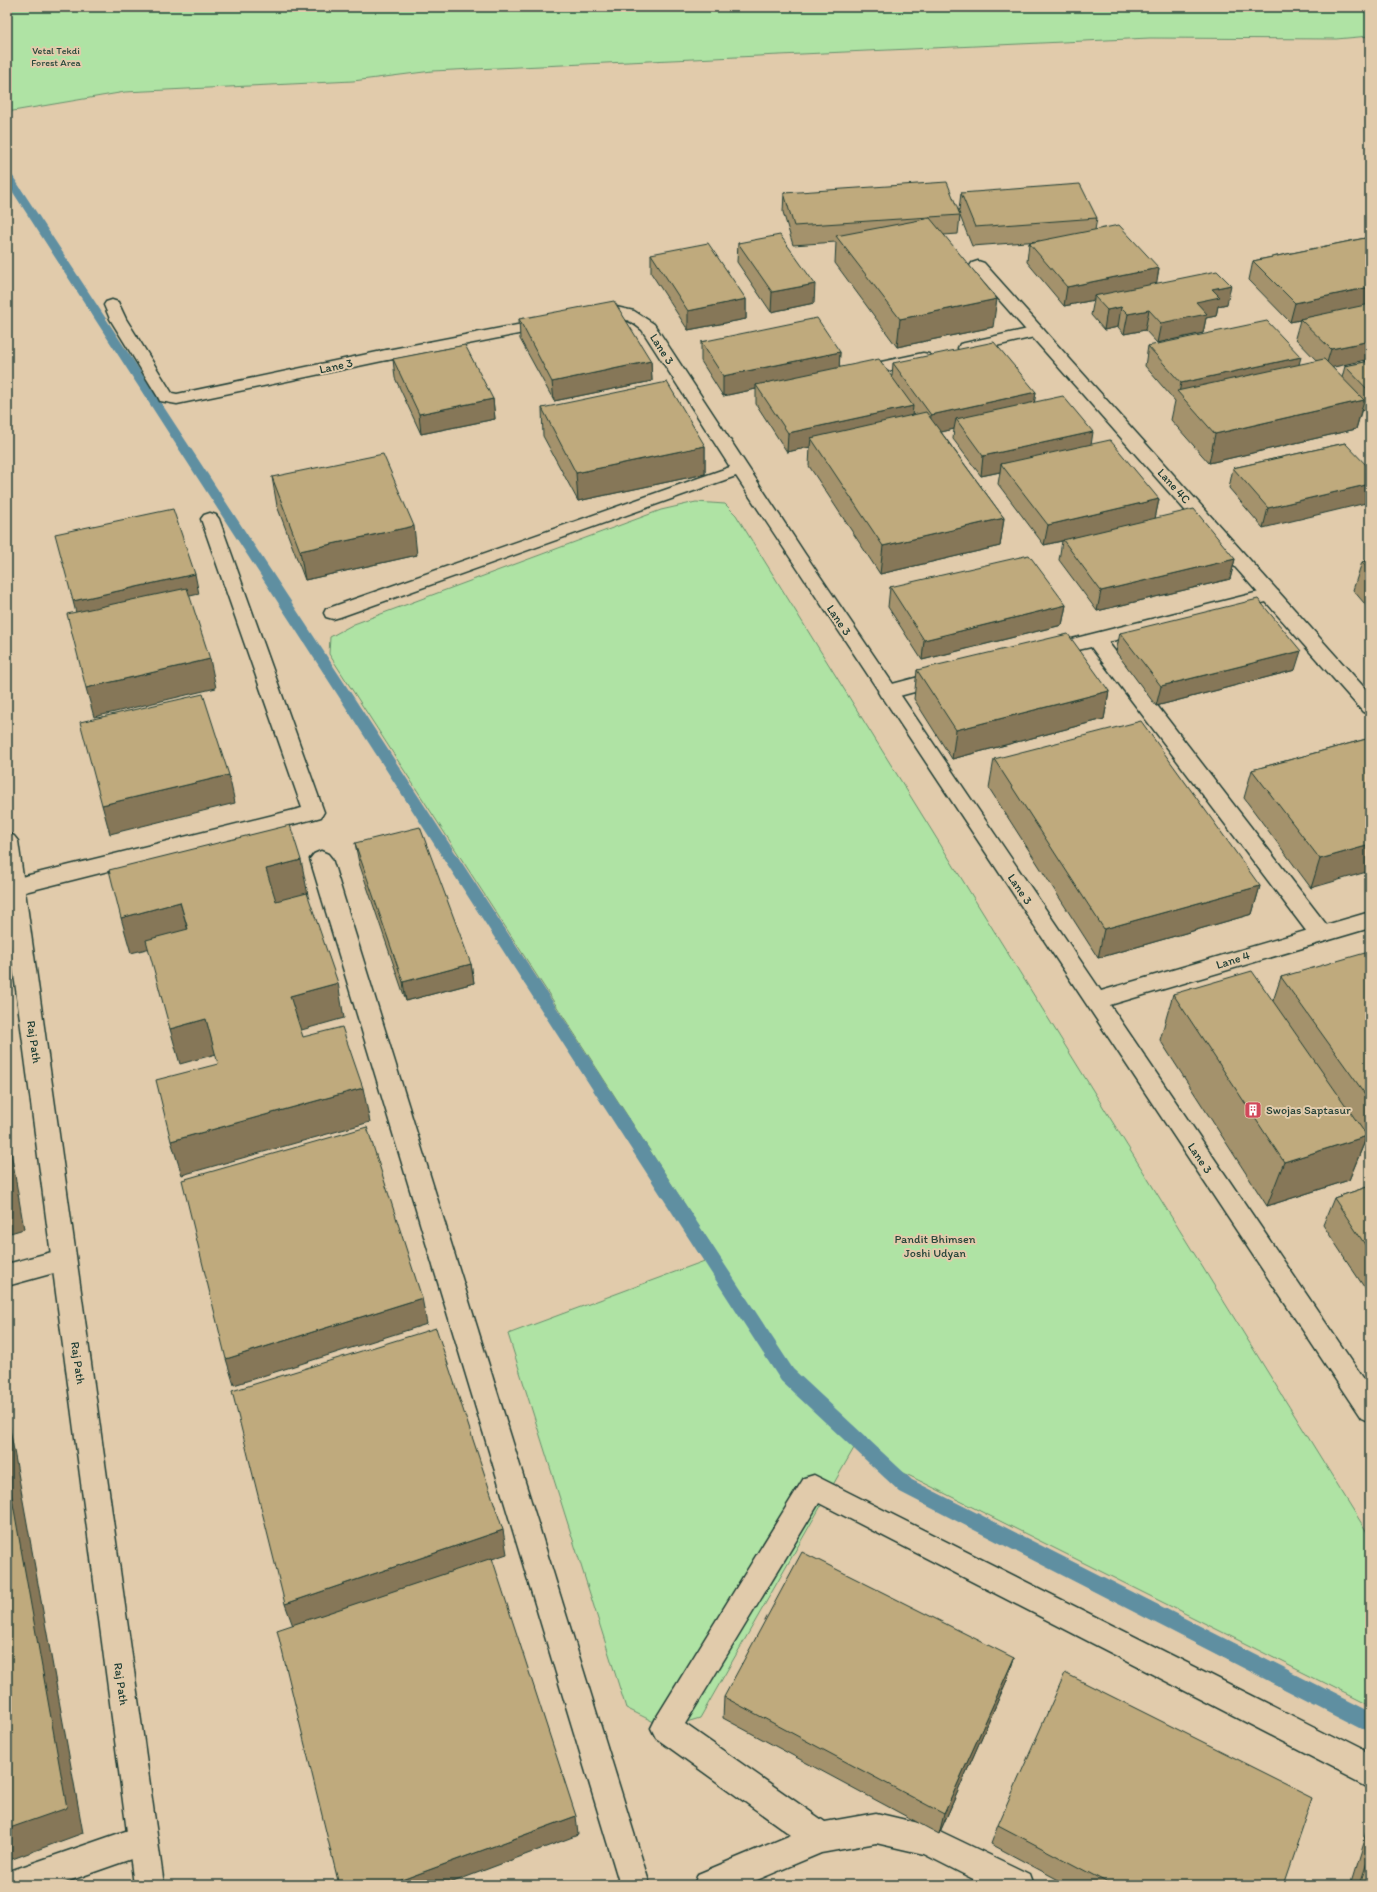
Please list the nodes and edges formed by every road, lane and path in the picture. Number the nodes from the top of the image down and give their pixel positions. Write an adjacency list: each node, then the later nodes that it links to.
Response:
1 (978, 266): 3 (street, Lane 4C)
2 (112, 305): 5 (street, Lane 3)
3 (1037, 332): 4 (street); 7 (street, Lane 4C)
4 (873, 369)
5 (740, 469): 8 (street); 12 (street, Lane 3)
6 (210, 519): 16 (street)
7 (1271, 595): 9 (street); 13 (street, Lane 4C)
8 (333, 614)
9 (1095, 639): 10 (street); 18 (street)
10 (1034, 655)
11 (966, 672): 12 (street)
12 (888, 692): 19 (street, Lane 3)
13 (1370, 707)
14 (7, 841): 16 (street, Raj Path)
15 (321, 859): 28 (street)
16 (13, 887): 20 (street, Raj Path)
17 (1369, 922): 18 (street, Lane 4)
18 (1321, 934): 19 (street, Lane 4)
19 (1095, 1001): 22 (street, Lane 3)
20 (63, 1260): 21 (street); 25 (street, Raj Path)
21 (7, 1275)
22 (1370, 1410)
23 (1370, 1771): 24 (street)
24 (821, 1838): 29 (street); 30 (street)
25 (143, 1840): 26 (street); 27 (street, Raj Path)
26 (13, 1885)
27 (149, 1885)
28 (635, 1885)
29 (709, 1885)
30 (1018, 1885)

